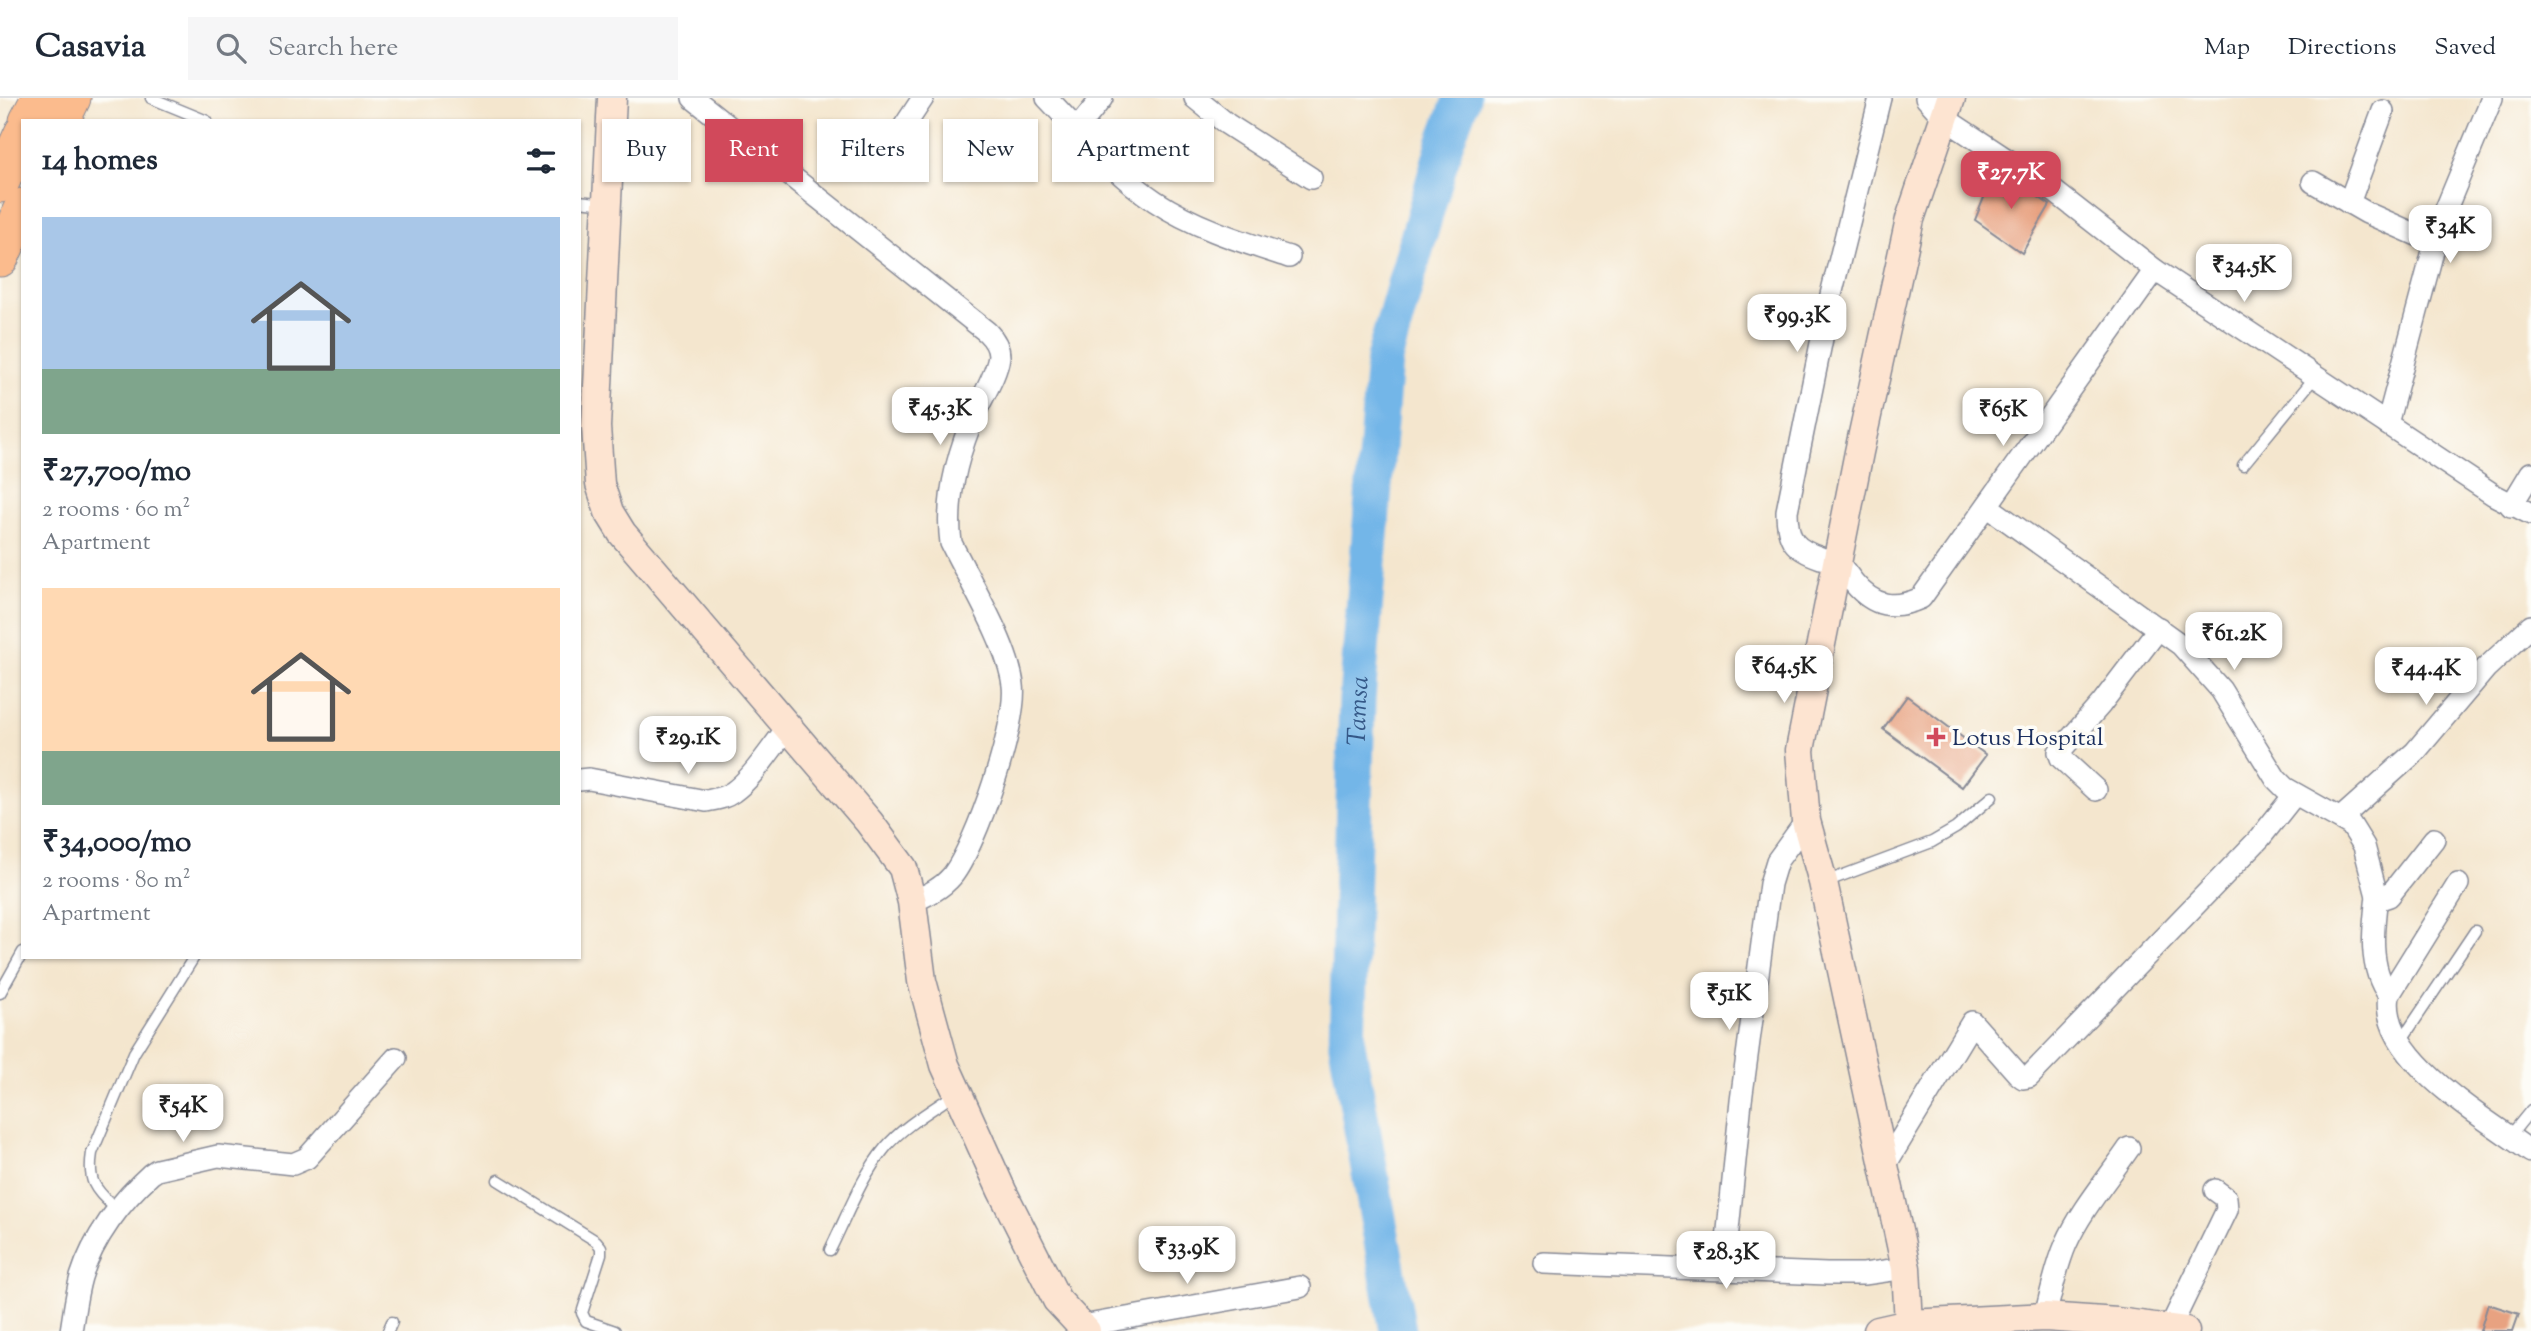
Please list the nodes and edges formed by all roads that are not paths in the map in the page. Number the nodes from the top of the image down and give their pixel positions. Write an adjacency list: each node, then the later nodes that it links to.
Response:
1 (40, 98): 14 (highway)
2 (72, 98): 15 (highway)
3 (151, 98): 16 (lane)
4 (611, 98): 26 (street)
5 (923, 98): 17 (street)
6 (1047, 98): 18 (street)
7 (1102, 98): 19 (street)
8 (1195, 98): 21 (street)
9 (1880, 98): 38 (street)
10 (2493, 98): 28 (street)
11 (701, 100): 52 (street)
12 (1940, 105): 31 (street); 38 (street)
13 (2383, 111): 25 (street)
14 (30, 119)
15 (62, 119)
16 (202, 119)
17 (909, 119)
18 (1067, 119)
19 (1085, 119)
20 (21, 137): 24 (highway)
21 (1311, 178)
22 (1131, 182): 29 (street)
23 (2312, 182): 25 (street)
24 (0, 184)
25 (2348, 202): 28 (street)
26 (593, 203): 41 (street)
27 (21, 211): 30 (highway)
28 (2435, 243): 33 (street)
29 (1289, 257)
30 (0, 258)
31 (2155, 270): 32 (street); 36 (street)
32 (2315, 377): 33 (street); 34 (lane)
33 (2387, 424): 37 (street)
34 (2244, 466)
35 (2531, 473): 37 (street)
36 (1987, 506): 38 (street); 40 (street)
37 (2521, 510)
38 (1838, 563): 47 (street)
39 (2531, 626): 46 (street)
40 (2159, 628): 43 (street); 44 (street)
41 (788, 727): 42 (street); 52 (street)
42 (581, 780)
43 (2096, 790)
44 (2295, 794): 46 (street); 65 (street)
45 (1992, 797): 49 (lane)
46 (2341, 818): 51 (street)
47 (1806, 821): 49 (street); 72 (street)
48 (2434, 839): 51 (street)
49 (1823, 882): 65 (street)
50 (2458, 884): 57 (street)
51 (2378, 896): 57 (street)
52 (912, 902): 60 (street)
53 (2475, 931): 58 (lane)
54 (21, 956): 56 (lane)
55 (193, 959): 68 (lane)
56 (0, 993)
57 (2389, 995): 58 (street)
58 (2401, 1041): 62 (street)
59 (396, 1058): 68 (street)
60 (957, 1092): 69 (lane); 76 (street)
61 (2531, 1110): 62 (lane)
62 (2510, 1136): 64 (street)
63 (2129, 1148): 74 (street)
64 (2531, 1152)
65 (1884, 1167): 71 (street)
66 (498, 1180): 79 (lane)
67 (2215, 1190): 77 (street)
68 (118, 1211): 78 (street)
69 (830, 1250)
70 (1544, 1263): 72 (street)
71 (1906, 1268): 72 (street); 75 (street)
72 (1724, 1270)
73 (1300, 1287): 76 (street)
74 (2045, 1317): 75 (street); 77 (street)
75 (1910, 1327): 80 (street)
76 (1075, 1329)
77 (2177, 1330)
78 (71, 1331)
79 (615, 1331)
80 (1878, 1331)

